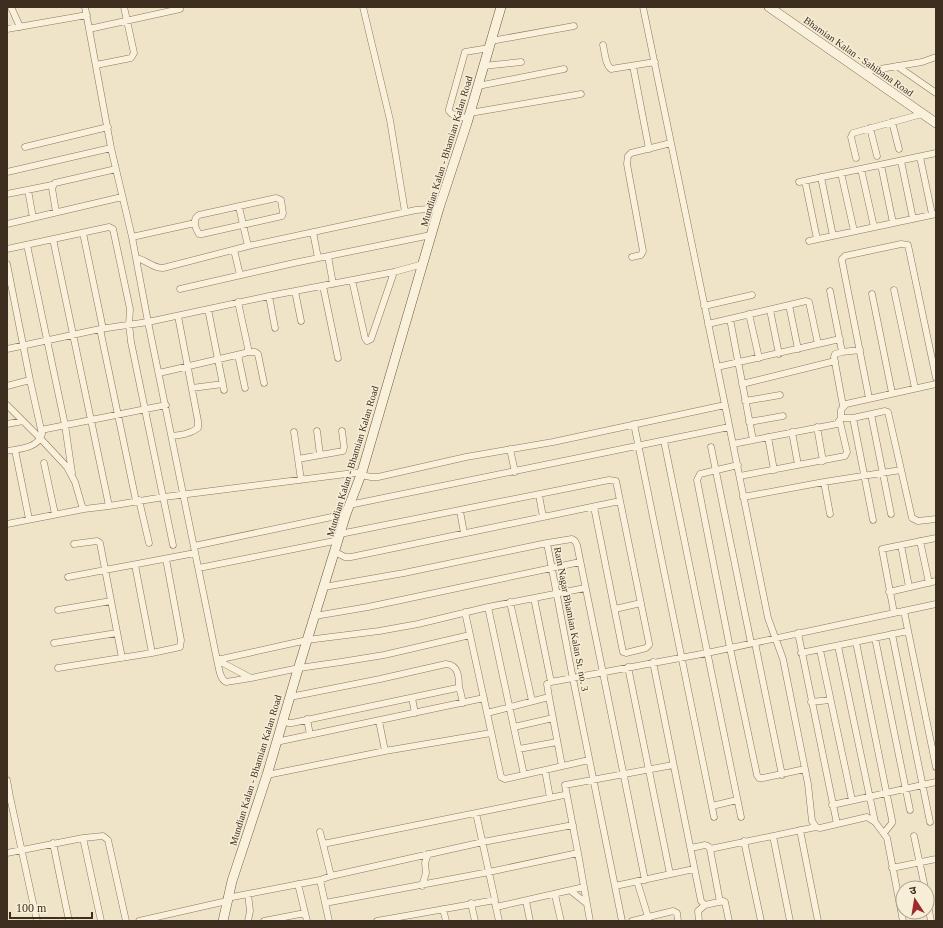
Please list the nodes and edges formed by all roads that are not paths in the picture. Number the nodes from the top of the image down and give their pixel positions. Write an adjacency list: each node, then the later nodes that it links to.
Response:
1 (11, 7): 12 (street)
2 (85, 7): 9 (street)
3 (124, 7): 10 (street)
4 (364, 7): 58 (street)
5 (501, 7): 15 (street, Mundian Kalan - Bhamian Kalan Road)
6 (643, 7): 19 (street)
7 (769, 7): 25 (street, Bhamian Kalan - Sahibana Road)
8 (180, 10): 10 (street)
9 (87, 15): 12 (street); 14 (street)
10 (127, 21): 14 (street); 20 (street)
11 (574, 26): 15 (street)
12 (20, 27): 13 (street)
13 (7, 29)
14 (89, 29): 20 (street)
15 (490, 45): 21 (street, Mundian Kalan - Bhamian Kalan Road); 30 (street)
16 (603, 45): 22 (street)
17 (936, 57): 23 (street)
18 (521, 62): 21 (street)
19 (655, 62): 22 (street); 35 (street)
20 (96, 65): 33 (street)
21 (483, 66): 26 (street, Mundian Kalan - Bhamian Kalan Road)
22 (633, 66): 38 (street)
23 (898, 66): 25 (street); 27 (street)
24 (564, 69): 26 (street)
25 (862, 72): 29 (street, Bhamian Kalan - Sahibana Road)
26 (478, 86): 30 (street, Mundian Kalan - Bhamian Kalan Road)
27 (936, 93)
28 (581, 94): 30 (street)
29 (922, 114): 31 (street); 32 (street, Bhamian Kalan - Sahibana Road)
30 (469, 116): 56 (street, Mundian Kalan - Bhamian Kalan Road)
31 (892, 122): 34 (street); 39 (street)
32 (936, 123)
33 (108, 127): 36 (street); 37 (street)
34 (870, 128): 41 (street); 43 (street)
35 (671, 143): 38 (street); 100 (street)
36 (25, 147)
37 (111, 148): 46 (street); 48 (street)
38 (649, 149): 81 (street)
39 (899, 150)
40 (936, 153): 42 (street)
41 (877, 156)
42 (920, 157): 44 (street); 59 (street)
43 (856, 158)
44 (901, 160): 45 (street); 61 (street)
45 (881, 165): 47 (street); 63 (street)
46 (116, 169): 51 (street); 54 (street)
47 (861, 169): 49 (street); 66 (street)
48 (7, 172)
49 (841, 173): 50 (street); 67 (street)
50 (821, 177): 71 (street); 74 (street)
51 (52, 185): 52 (street); 57 (street)
52 (28, 190): 53 (street); 60 (street)
53 (7, 194)
54 (122, 197): 57 (street); 72 (street)
55 (239, 207): 62 (street); 65 (street); 65 (street)
56 (439, 208): 58 (street); 70 (street, Mundian Kalan - Bhamian Kalan Road)
57 (56, 212): 60 (street)
58 (405, 212): 68 (street)
59 (934, 214): 61 (street)
60 (33, 218): 64 (street)
61 (913, 219): 63 (street)
62 (195, 223): 65 (street); 72 (street)
63 (893, 223): 66 (street)
64 (7, 224)
65 (243, 225): 77 (street)
66 (874, 227): 67 (street)
67 (854, 231): 71 (street)
68 (313, 232): 77 (street); 83 (street)
69 (83, 233): 73 (street); 108 (street); 111 (street)
70 (431, 235): 80 (street); 85 (street, Mundian Kalan - Bhamian Kalan Road)
71 (833, 236): 74 (street)
72 (132, 237): 82 (street)
73 (53, 239): 76 (street); 112 (street)
74 (817, 239): 75 (street)
75 (809, 240)
76 (27, 245): 78 (street); 114 (street)
77 (248, 246): 79 (street)
78 (7, 249)
79 (234, 250): 82 (street); 87 (street)
80 (328, 256): 83 (street); 89 (street)
81 (632, 257)
82 (136, 258): 107 (street)
83 (318, 258): 87 (street)
84 (7, 264): 116 (street)
85 (423, 264): 86 (street); 189 (street, Mundian Kalan - Bhamian Kalan Road)
86 (394, 272): 88 (street); 88 (street)
87 (240, 275): 91 (street)
88 (352, 280): 89 (street)
89 (333, 284): 90 (street)
90 (323, 286): 93 (street); 124 (street)
91 (180, 289)
92 (894, 290): 140 (street)
93 (295, 291): 97 (street); 106 (street)
94 (830, 291): 113 (street)
95 (872, 294): 141 (street)
96 (752, 295): 100 (street)
97 (269, 296): 98 (street); 110 (street)
98 (238, 302): 101 (street); 120 (street)
99 (789, 305): 102 (street); 115 (street); 118 (street)
100 (704, 306): 109 (street)
101 (208, 309): 104 (street); 126 (street)
102 (770, 310): 103 (street); 122 (street)
103 (750, 314): 105 (street); 125 (street)
104 (178, 316): 107 (street); 129 (street)
105 (730, 319): 109 (street); 128 (street)
106 (301, 321)
107 (148, 322): 108 (street); 131 (street)
108 (129, 324): 111 (street); 149 (street)
109 (708, 324): 130 (street)
110 (275, 328)
111 (102, 329): 112 (street); 151 (street)
112 (73, 335): 114 (street); 154 (street)
113 (840, 339): 115 (street); 121 (street)
114 (46, 341): 116 (street); 160 (street)
115 (818, 344): 118 (street)
116 (23, 346): 117 (street); 133 (street)
117 (7, 349)
118 (798, 349): 122 (street)
119 (860, 350): 121 (street); 132 (street); 143 (street)
120 (248, 352): 123 (street); 134 (street)
121 (842, 352): 127 (street)
122 (779, 354): 125 (street)
123 (238, 355): 126 (street); 139 (street)
124 (338, 358)
125 (759, 358): 128 (street)
126 (218, 359): 129 (street); 138 (street)
127 (835, 361): 135 (street); 148 (street)
128 (738, 363): 130 (street); 135 (street)
129 (188, 366): 131 (street); 138 (street)
130 (717, 367): 147 (street)
131 (159, 374): 146 (street)
132 (936, 378)
133 (30, 380): 137 (street); 163 (street)
134 (264, 383)
135 (742, 384): 144 (street)
136 (936, 384): 140 (street)
137 (7, 386)
138 (192, 388): 168 (street)
139 (245, 388)
140 (915, 388): 141 (street)
141 (892, 393): 143 (street)
142 (780, 395): 144 (street)
143 (869, 398): 148 (street)
144 (745, 401): 157 (street)
145 (7, 405): 156 (street)
146 (166, 405): 149 (street); 168 (street)
147 (725, 405): 159 (street); 161 (street)
148 (843, 406): 155 (street)
149 (145, 409): 151 (street); 198 (street)
150 (871, 414): 153 (street); 187 (street); 190 (street)
151 (118, 415): 154 (street); 200 (street)
152 (783, 416): 157 (street)
153 (853, 418): 155 (street); 193 (street)
154 (90, 420): 160 (street); 202 (street)
155 (841, 420): 162 (street); 181 (street)
156 (22, 421): 158 (street); 170 (street)
157 (749, 422): 171 (street)
158 (7, 424)
159 (634, 424): 174 (street); 176 (street)
160 (65, 425): 163 (street); 191 (street)
161 (729, 427): 172 (street); 173 (street)
162 (817, 427): 167 (street); 181 (street)
163 (42, 430): 170 (street)
164 (317, 431): 179 (street)
165 (342, 431): 179 (street)
166 (294, 432): 180 (street)
167 (792, 432): 169 (street); 184 (street)
168 (172, 436): 196 (street)
169 (768, 437): 171 (street); 186 (street)
170 (40, 438): 177 (street); 191 (street)
171 (753, 440): 173 (street)
172 (664, 441): 174 (street); 268 (street)
173 (733, 444): 183 (street)
174 (638, 447): 188 (street); 270 (street)
175 (711, 447): 185 (street)
176 (510, 449): 188 (street); 189 (street)
177 (15, 450): 178 (street); 211 (street)
178 (7, 452)
179 (320, 455): 180 (street)
180 (298, 458): 194 (street)
181 (823, 461): 184 (street)
182 (44, 463): 207 (street)
183 (738, 465): 185 (street); 192 (street)
184 (798, 465): 186 (street)
185 (716, 470): 263 (street); 265 (street)
186 (774, 470): 192 (street)
187 (901, 470): 190 (street); 212 (street)
188 (515, 472): 205 (street)
189 (361, 473): 194 (street); 205 (street, Mundian Kalan - Bhamian Kalan Road)
190 (883, 473): 193 (street); 209 (street)
191 (72, 474): 204 (street)
192 (740, 476): 199 (street)
193 (864, 476): 195 (street); 213 (street)
194 (301, 480): 196 (street)
195 (824, 482): 199 (street); 208 (street)
196 (183, 494): 198 (street); 224 (street)
197 (538, 495): 201 (street); 206 (street); 210 (street)
198 (164, 497): 200 (street); 222 (street)
199 (743, 497): 258 (street)
200 (138, 501): 202 (street); 219 (street)
201 (620, 501): 203 (street); 244 (street)
202 (109, 506): 204 (street)
203 (594, 507): 210 (street); 247 (street)
204 (84, 509): 207 (street)
205 (348, 509): 216 (street, Mundian Kalan - Bhamian Kalan Road); 224 (street)
206 (460, 511): 215 (street); 216 (street)
207 (55, 514): 211 (street)
208 (830, 514)
209 (891, 514)
210 (543, 517): 215 (street)
211 (29, 519): 214 (street)
212 (936, 519)
213 (873, 520)
214 (7, 524)
215 (464, 534): 225 (street)
216 (340, 537): 225 (street, Mundian Kalan - Bhamian Kalan Road); 230 (street)
217 (936, 538): 218 (street)
218 (920, 541): 223 (street); 235 (street)
219 (148, 543)
220 (547, 543): 228 (street); 231 (street, Ram Nagar Bhamian Kalan St. no. 3); 236 (street, Ram Nagar Bhamian Kalan St. no. 3)
221 (74, 544): 232 (street)
222 (173, 545)
223 (901, 545): 237 (street); 239 (street)
224 (194, 546): 226 (street)
225 (335, 552): 236 (street, Mundian Kalan - Bhamian Kalan Road)
226 (195, 553): 227 (street); 230 (street)
227 (166, 560): 229 (street); 267 (street)
228 (580, 562): 231 (street); 238 (street)
229 (136, 565): 232 (street); 267 (street)
230 (199, 568): 272 (street)
231 (552, 568): 240 (street, Ram Nagar Bhamian Kalan St. no. 3); 252 (street)
232 (106, 571): 233 (street); 242 (street)
233 (68, 577)
234 (936, 582): 235 (street)
235 (929, 583): 237 (street)
236 (324, 587): 252 (street, Mundian Kalan - Bhamian Kalan Road)
237 (909, 587): 239 (street)
238 (585, 588): 240 (street); 277 (street)
239 (889, 592): 251 (street)
240 (557, 593): 241 (street); 279 (street, Ram Nagar Bhamian Kalan St. no. 3)
241 (534, 598): 243 (street); 280 (street)
242 (111, 601): 248 (street); 254 (street)
243 (510, 602): 246 (street); 287 (street)
244 (641, 604): 247 (street); 247 (street)
245 (936, 604): 249 (street)
246 (488, 607): 250 (street); 290 (street)
247 (615, 609)
248 (58, 610)
249 (904, 611): 251 (street); 253 (street)
250 (465, 612): 257 (street); 260 (street)
251 (894, 613): 255 (street)
252 (315, 616): 260 (street, Mundian Kalan - Bhamian Kalan Road)
253 (908, 631): 256 (street); 307 (street)
254 (117, 632): 262 (street); 271 (street)
255 (798, 633): 258 (street); 269 (street)
256 (892, 634): 259 (street); 318 (street)
257 (470, 635): 276 (street); 285 (street)
258 (775, 638): 263 (street); 309 (street)
259 (875, 638): 261 (street); 319 (street)
260 (307, 640): 272 (street); 276 (street, Mundian Kalan - Bhamian Kalan Road)
261 (856, 642): 264 (street); 320 (street)
262 (54, 643)
263 (753, 643): 265 (street); 314 (street)
264 (838, 646): 266 (street); 322 (street)
265 (730, 648): 268 (street); 314 (street)
266 (820, 650): 269 (street); 286 (street)
267 (152, 653): 271 (street)
268 (707, 653): 270 (street); 325 (street)
269 (801, 653): 288 (street)
270 (681, 657): 273 (street); 328 (street)
271 (122, 658): 275 (street)
272 (217, 660): 278 (street); 278 (street)
273 (654, 662): 274 (street); 305 (street)
274 (628, 667): 277 (street); 308 (street)
275 (58, 668)
276 (299, 668): 278 (street); 282 (street, Mundian Kalan - Bhamian Kalan Road)
277 (602, 672): 279 (street); 313 (street)
278 (251, 678)
279 (572, 678): 280 (street); 304 (street, Ram Nagar Bhamian Kalan St. no. 3)
280 (551, 682): 283 (street)
281 (459, 688): 282 (street); 284 (street); 289 (street)
282 (290, 697): 295 (street, Mundian Kalan - Bhamian Kalan Road)
283 (549, 697): 287 (street); 293 (street)
284 (412, 698): 291 (street); 294 (street)
285 (484, 698): 289 (street); 292 (street)
286 (830, 700): 288 (street); 326 (street)
287 (532, 701): 290 (street)
288 (811, 702): 327 (street)
289 (463, 703): 291 (street)
290 (510, 707): 292 (street); 297 (street)
291 (414, 713): 296 (street)
292 (487, 713): 298 (street)
293 (553, 718): 297 (street); 301 (street)
294 (307, 719): 295 (street); 299 (street)
295 (283, 720): 300 (street, Mundian Kalan - Bhamian Kalan Road)
296 (379, 721): 299 (street); 303 (street)
297 (514, 727): 302 (street)
298 (491, 733): 303 (street); 312 (street)
299 (310, 735): 300 (street)
300 (276, 742): 311 (street, Mundian Kalan - Bhamian Kalan Road)
301 (558, 742): 302 (street); 306 (street)
302 (519, 749): 312 (street)
303 (385, 751): 311 (street)
304 (589, 760): 306 (street); 316 (street, Ram Nagar Bhamian Kalan St. no. 3)
305 (673, 765): 308 (street); 348 (street)
306 (562, 766): 310 (street)
307 (936, 767)
308 (649, 769): 313 (street); 359 (street)
309 (805, 769): 314 (street); 337 (street)
310 (545, 770): 312 (street); 324 (street)
311 (267, 775): 372 (street, Mundian Kalan - Bhamian Kalan Road)
312 (524, 775)
313 (623, 775): 316 (street); 362 (street)
314 (782, 775)
315 (7, 780): 323 (street)
316 (593, 780): 321 (street); 367 (street, Ram Nagar Bhamian Kalan St. no. 3)
317 (936, 782): 318 (street)
318 (922, 786): 319 (street); 334 (street)
319 (906, 789): 320 (street); 329 (street)
320 (887, 793): 322 (street); 340 (street)
321 (567, 796): 324 (street); 336 (street)
322 (870, 796): 326 (street); 333 (street)
323 (9, 797): 350 (street)
324 (550, 798): 330 (street)
325 (737, 800): 328 (street); 331 (street)
326 (852, 800): 327 (street)
327 (832, 805): 335 (street)
328 (712, 806): 332 (street)
329 (910, 810)
330 (476, 813): 345 (street); 347 (street)
331 (741, 816)
332 (714, 817)
333 (875, 822): 335 (street); 340 (street)
334 (930, 822)
335 (837, 824): 337 (street)
336 (573, 825): 345 (street); 352 (street)
337 (816, 827): 338 (street)
338 (800, 830): 341 (street); 411 (street)
339 (320, 832): 347 (street)
340 (884, 833): 356 (street)
341 (773, 836): 344 (street); 410 (street)
342 (914, 836): 355 (street)
343 (83, 838): 346 (street); 388 (street); 389 (street)
344 (744, 841): 349 (street); 409 (street)
345 (483, 842): 353 (street); 358 (street)
346 (53, 843): 350 (street); 387 (street)
347 (323, 844): 360 (street)
348 (691, 848): 349 (street); 357 (street)
349 (710, 849): 375 (street)
350 (22, 850): 351 (street); 386 (street)
351 (7, 853)
352 (578, 853): 358 (street); 368 (street)
353 (428, 854): 360 (street); 366 (street)
354 (936, 859): 355 (street)
355 (920, 863): 356 (street); 363 (street)
356 (892, 868): 412 (street)
357 (694, 869): 359 (street); 379 (street)
358 (489, 872): 366 (street); 373 (street)
359 (670, 874): 362 (street)
360 (331, 876): 361 (street)
361 (320, 880): 365 (street); 376 (street)
362 (645, 880): 364 (street)
363 (923, 880)
364 (637, 881): 367 (street); 385 (street)
365 (298, 884): 370 (street); 382 (street)
366 (422, 886): 376 (street)
367 (615, 886): 404 (street, Ram Nagar Bhamian Kalan St. no. 3)
368 (584, 887): 369 (street); 378 (street)
369 (571, 891): 371 (street); 378 (street)
370 (248, 894): 372 (street); 392 (street)
371 (555, 895): 374 (street); 402 (street)
372 (227, 900): 390 (street); 391 (street, Mundian Kalan - Bhamian Kalan Road)
373 (494, 900): 377 (street); 380 (street)
374 (526, 901): 380 (street); 401 (street)
375 (720, 902): 379 (street); 408 (street)
376 (325, 903): 395 (street)
377 (471, 903): 381 (street); 399 (street)
378 (586, 903): 403 (street)
379 (705, 905): 407 (street)
380 (496, 907): 400 (street)
381 (443, 909): 383 (street); 398 (street)
382 (305, 913): 393 (street); 394 (street)
383 (419, 913): 384 (street); 397 (street)
384 (396, 919): 396 (street)
385 (649, 919): 405 (street); 406 (street)
386 (37, 921)
387 (69, 921)
388 (102, 921)
389 (126, 921)
390 (139, 921)
391 (223, 921)
392 (248, 921)
393 (264, 921)
394 (307, 921)
395 (329, 921)
396 (377, 921)
397 (420, 921)
398 (446, 921)
399 (475, 921)
400 (499, 921)
401 (530, 921)
402 (560, 921)
403 (590, 921)
404 (622, 921)
405 (632, 921)
406 (678, 921)
407 (699, 921)
408 (729, 921)
409 (761, 921)
410 (790, 921)
411 (818, 921)
412 (903, 921)

